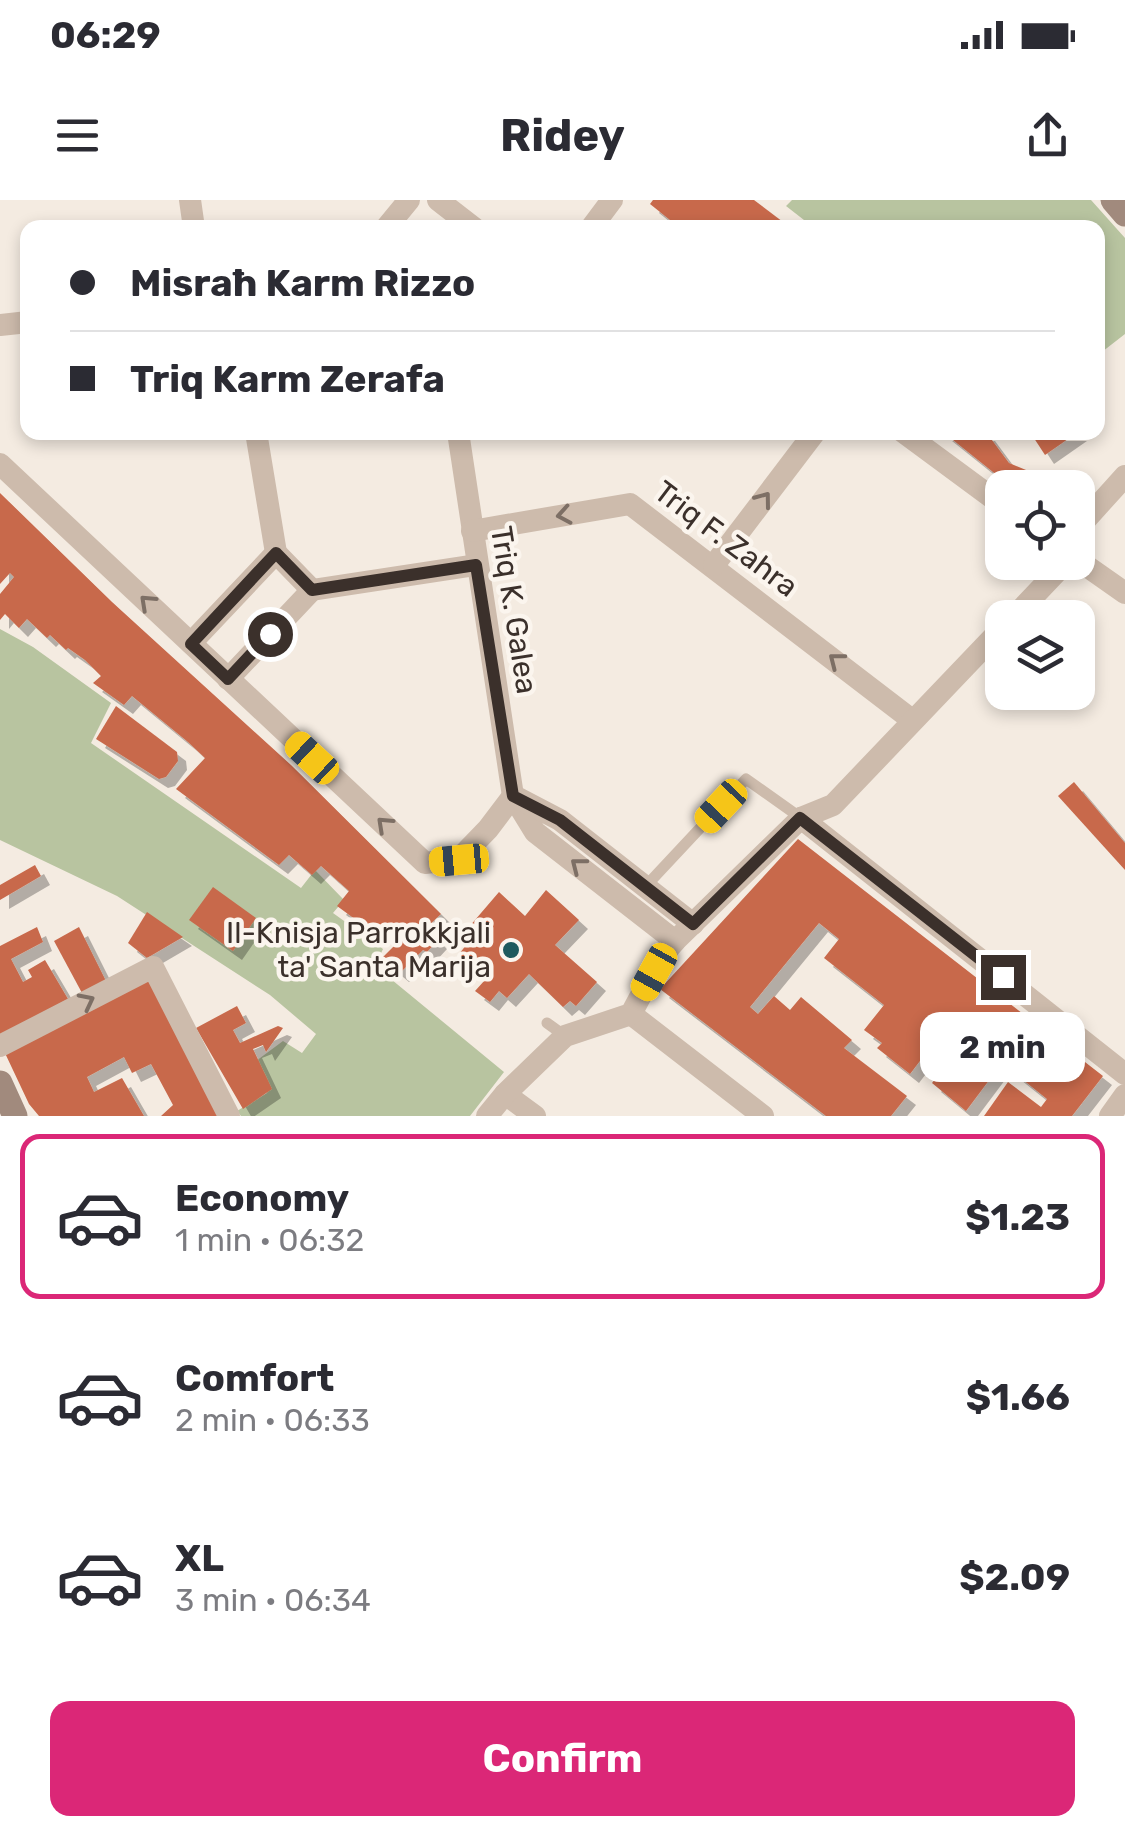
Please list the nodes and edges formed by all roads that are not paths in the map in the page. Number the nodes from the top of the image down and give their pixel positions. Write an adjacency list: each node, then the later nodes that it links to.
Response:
1 (409, 200): 5 (street)
2 (438, 200): 6 (street)
3 (1113, 200): 4 (main road)
4 (1125, 214)
5 (393, 220)
6 (464, 220)
7 (257, 440): 16 (street)
8 (459, 440): 15 (street, Triq K. Galea)
9 (808, 440): 18 (street, one-way to 9)
10 (914, 440): 13 (street)
11 (0, 464): 24 (street, one-way to 11)
12 (1125, 476): 14 (street)
13 (985, 492)
14 (1095, 509)
15 (472, 530): 17 (street, Triq K. Galea); 18 (street, Triq F. Zahra, one-way to 15)
16 (276, 553): 21 (street); 24 (street)
17 (476, 565): 21 (street); 28 (street, Triq K. Galea)
18 (714, 566): 27 (street, Triq F. Zahra, one-way to 18)
19 (1095, 572): 22 (street)
20 (1049, 580): 23 (street)
21 (312, 590): 26 (street)
22 (1125, 593)
23 (1030, 600)
24 (191, 644): 26 (street)
25 (985, 645): 27 (street)
26 (228, 679): 30 (street, one-way to 26)
27 (912, 720): 29 (street)
28 (513, 796): 30 (street); 31 (street, Triq K. Galea); 32 (street)
29 (800, 818): 32 (lane); 34 (street); 38 (street)
30 (488, 829): 31 (street)
31 (535, 832): 33 (street, Triq K. Galea, one-way to 31)
32 (645, 887): 33 (lane); 34 (street)
33 (630, 906): 35 (street, Triq K. Galea)
34 (693, 924): 35 (street)
35 (675, 941): 36 (street)
36 (631, 1014): 40 (street); 46 (street)
37 (0, 1046): 43 (street, one-way to 43)
38 (1125, 1074)
39 (0, 1083): 42 (main road)
40 (504, 1094): 44 (street); 45 (street)
41 (1125, 1095): 47 (street)
42 (15, 1116)
43 (229, 1116)
44 (487, 1116)
45 (535, 1116)
46 (763, 1116)
47 (1110, 1116)

